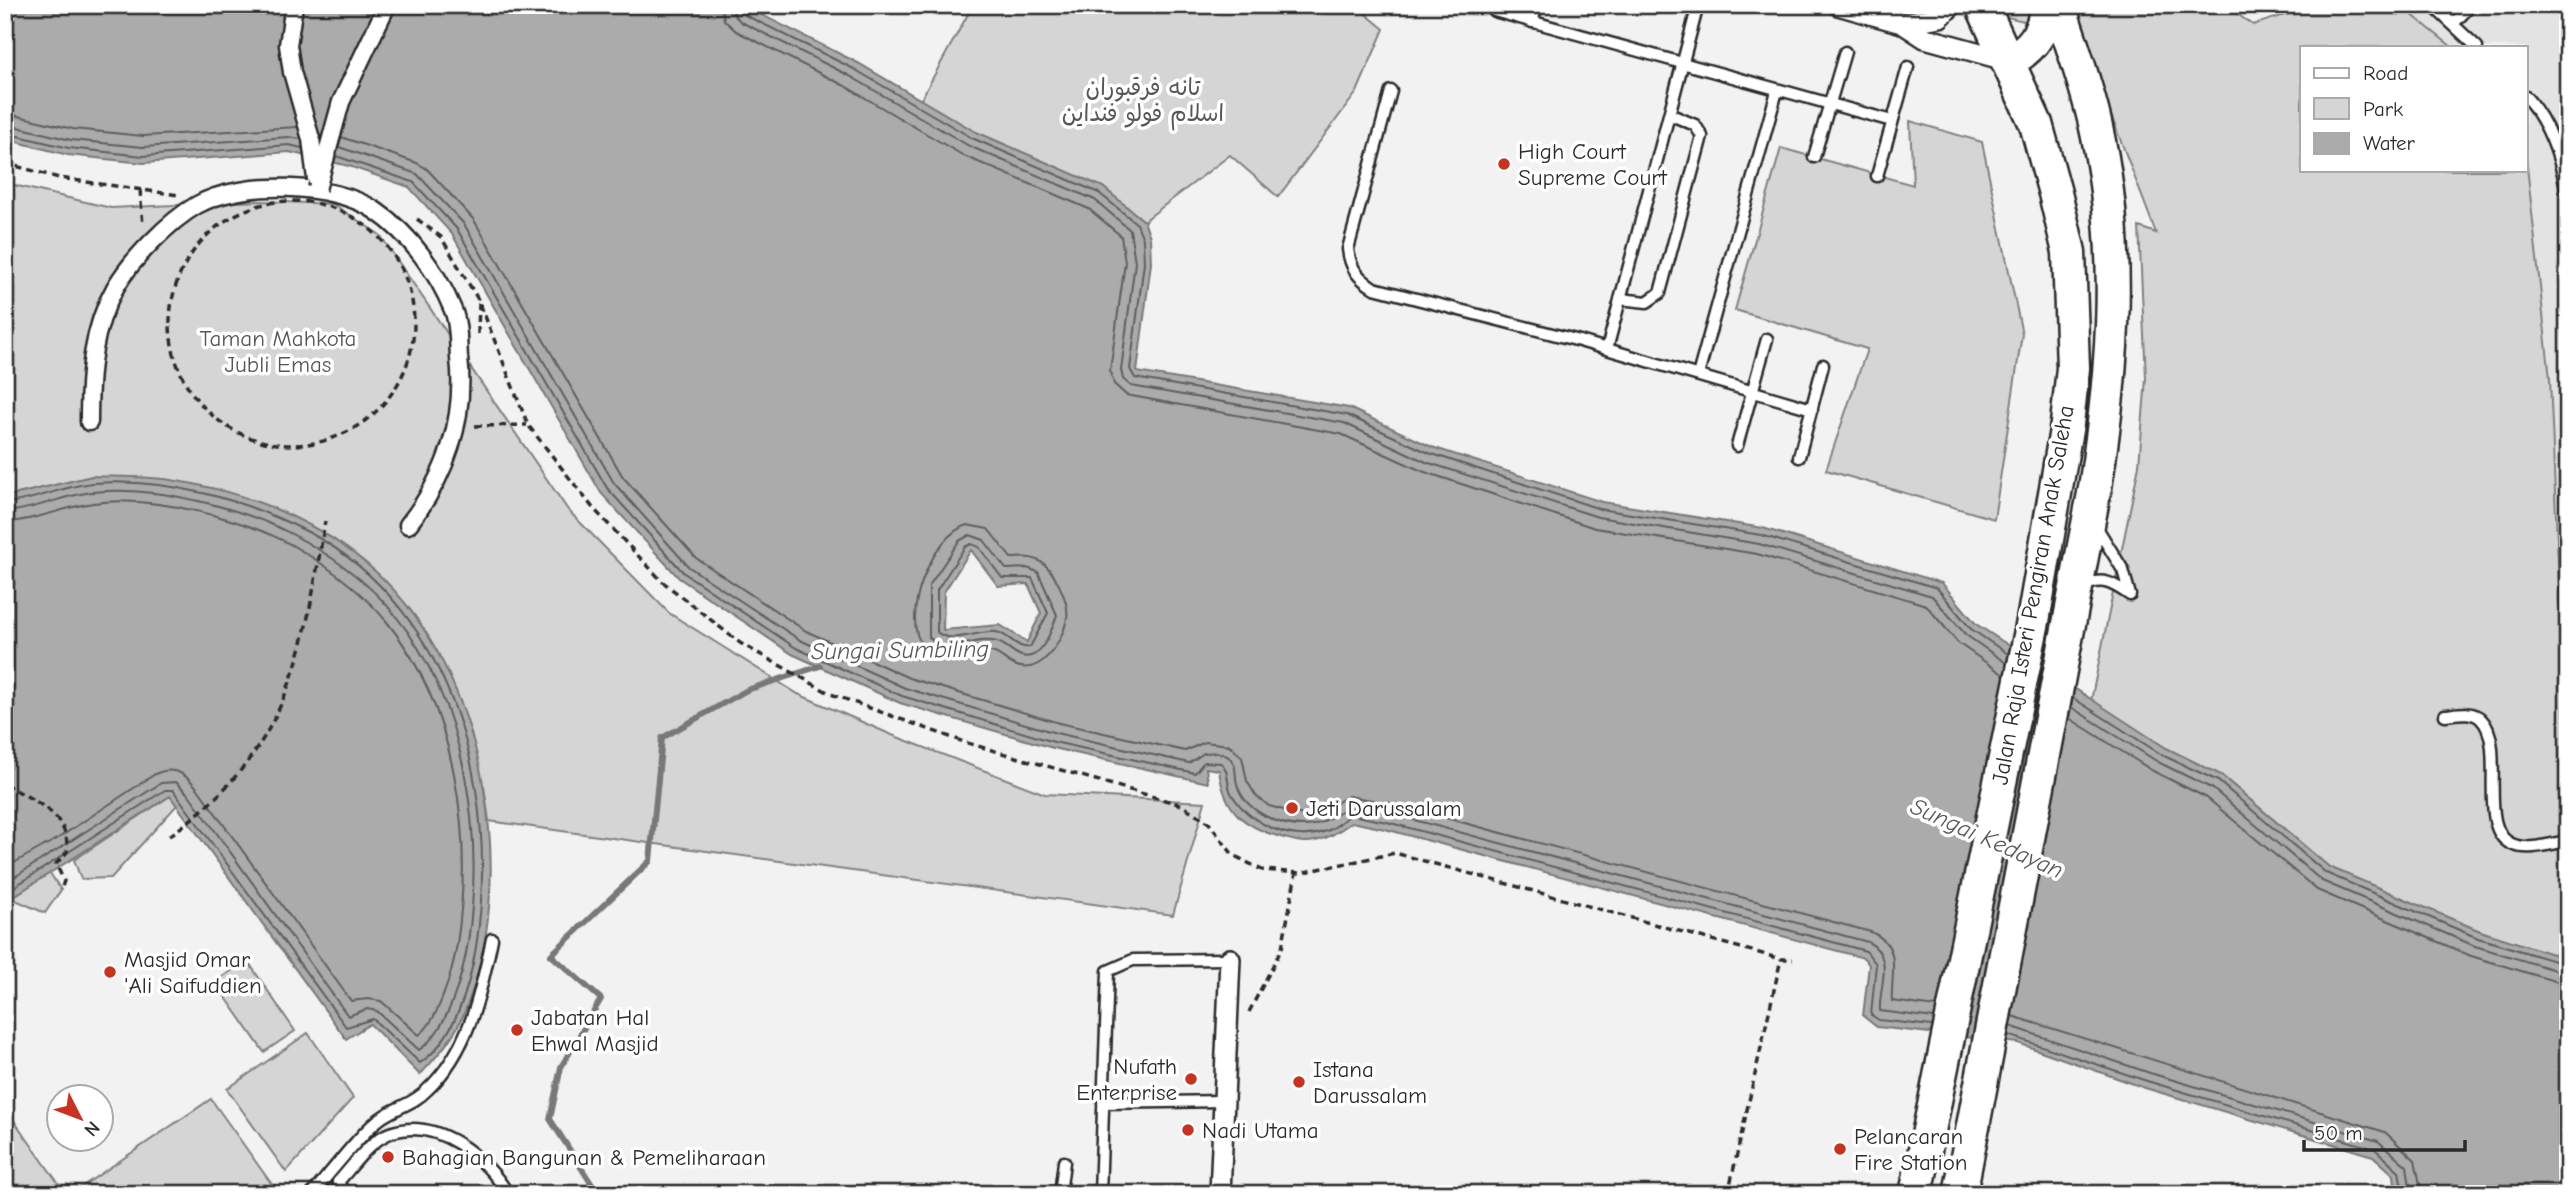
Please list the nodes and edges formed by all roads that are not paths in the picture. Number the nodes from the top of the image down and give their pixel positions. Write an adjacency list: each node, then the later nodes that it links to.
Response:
1 (294, 5): 30 (street, bridge)
2 (1489, 5): 13 (lane)
3 (1536, 5): 13 (lane)
4 (1698, 5): 19 (lane)
5 (1838, 5): 14 (street)
6 (1952, 5): 14 (street)
7 (1982, 5): 18 (main road, Jalan Raja Isteri Pengiran Anak Saleha)
8 (2046, 5): 18 (main road)
9 (2059, 5): 42 (main road, Jalan Raja Isteri Pengiran Anak Saleha)
10 (2432, 5): 15 (lane)
11 (2470, 5): 15 (lane)
12 (381, 8): 30 (street, bridge)
13 (1532, 22): 19 (lane)
14 (1902, 23): 18 (street)
15 (2453, 24): 16 (lane)
16 (2476, 46)
17 (1845, 52): 24 (lane)
18 (2008, 61): 58 (main road, Jalan Raja Isteri Pengiran Anak Saleha)
19 (1683, 64): 22 (lane); 25 (lane)
20 (1908, 67): 26 (lane)
21 (1391, 91): 34 (lane)
22 (1777, 91): 24 (lane); 36 (lane)
23 (2528, 100): 28 (lane)
24 (1829, 104): 26 (lane); 27 (lane)
25 (1669, 114): 32 (lane); 32 (lane)
26 (1892, 121): 29 (lane)
27 (1814, 157)
28 (2564, 162): 31 (lane)
29 (1877, 176)
30 (317, 189): 39 (street); 43 (street)
31 (2568, 199)
32 (1620, 299): 34 (lane)
33 (1767, 339): 37 (lane)
34 (1606, 349): 36 (lane)
35 (1823, 365): 38 (lane)
36 (1698, 375): 37 (lane)
37 (1752, 391): 38 (lane); 40 (lane)
38 (1811, 409): 41 (lane)
39 (89, 422)
40 (1737, 446)
41 (1798, 457)
42 (2092, 506): 44 (main road, Jalan Raja Isteri Pengiran Anak Saleha); 44 (lane)
43 (408, 525)
44 (2076, 592): 59 (main road, Jalan Raja Isteri Pengiran Anak Saleha)
45 (2445, 715): 46 (lane)
46 (2568, 841)
47 (492, 939): 52 (lane)
48 (1230, 959): 49 (street); 50 (lane)
49 (1223, 1101): 50 (lane); 57 (street)
50 (1103, 1103): 56 (lane)
51 (1064, 1162): 55 (lane)
52 (312, 1194)
53 (345, 1194): 54 (lane)
54 (508, 1194)
55 (1060, 1194)
56 (1100, 1194)
57 (1220, 1194)
58 (1916, 1194)
59 (1960, 1194)

